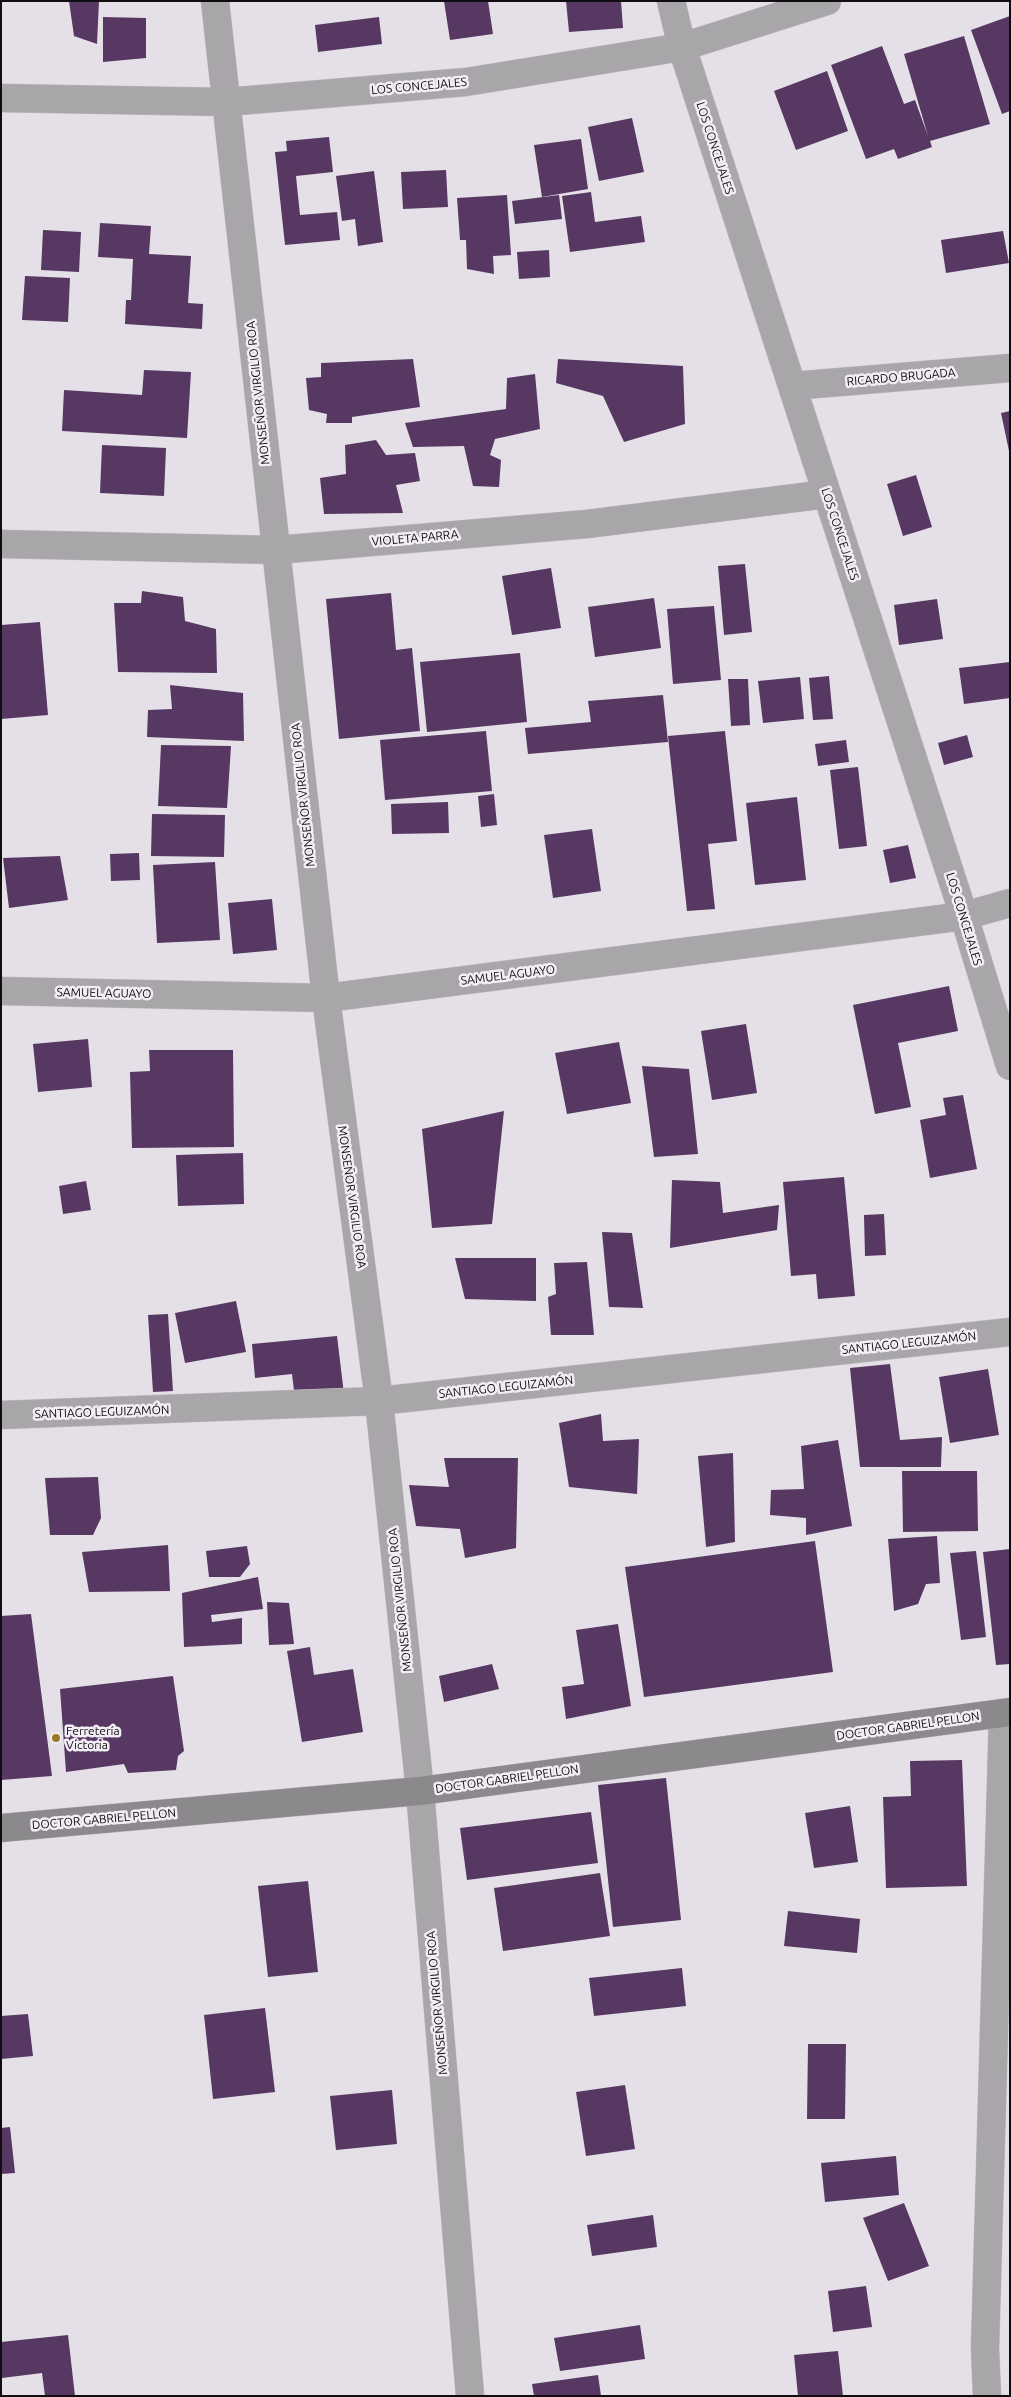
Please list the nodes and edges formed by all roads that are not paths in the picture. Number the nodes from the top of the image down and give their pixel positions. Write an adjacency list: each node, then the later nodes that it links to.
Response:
1 (214, 1): 6 (street, MONSEÑOR VIRGILIO ROA)
2 (670, 1): 4 (street, LOS CONCEJALES)
3 (827, 1): 4 (street, LOS CONCEJALES)
4 (682, 47): 6 (street, LOS CONCEJALES); 8 (street, LOS CONCEJALES)
5 (1, 98): 6 (street, LOS CONCEJALES)
6 (226, 102): 11 (street, MONSEÑOR VIRGILIO ROA)
7 (1010, 368): 8 (street, RICARDO BRUGADA)
8 (792, 386): 9 (street, LOS CONCEJALES)
9 (827, 494): 11 (street, VIOLETA PARRA); 13 (street, LOS CONCEJALES)
10 (1, 544): 11 (street, VIOLETA PARRA)
11 (276, 550): 15 (street, MONSEÑOR VIRGILIO ROA)
12 (1010, 903): 13 (street, SAMUEL AGUAYO)
13 (964, 916): 15 (street, SAMUEL AGUAYO); 16 (street, LOS CONCEJALES)
14 (1, 991): 15 (street, SAMUEL AGUAYO)
15 (326, 998): 18 (street, MONSEÑOR VIRGILIO ROA)
16 (1010, 1066)
17 (1010, 1332): 18 (street, SANTIAGO LEGUIZAMÓN)
18 (379, 1401): 19 (street, SANTIAGO LEGUIZAMÓN); 21 (street, MONSEÑOR VIRGILIO ROA)
19 (1, 1415)
20 (1007, 1713): 21 (street, DOCTOR GABRIEL PELLON); 24 (street)
21 (420, 1791): 22 (street, DOCTOR GABRIEL PELLON); 23 (street, MONSEÑOR VIRGILIO ROA)
22 (1, 1828)
23 (470, 2396)
24 (987, 2396)

